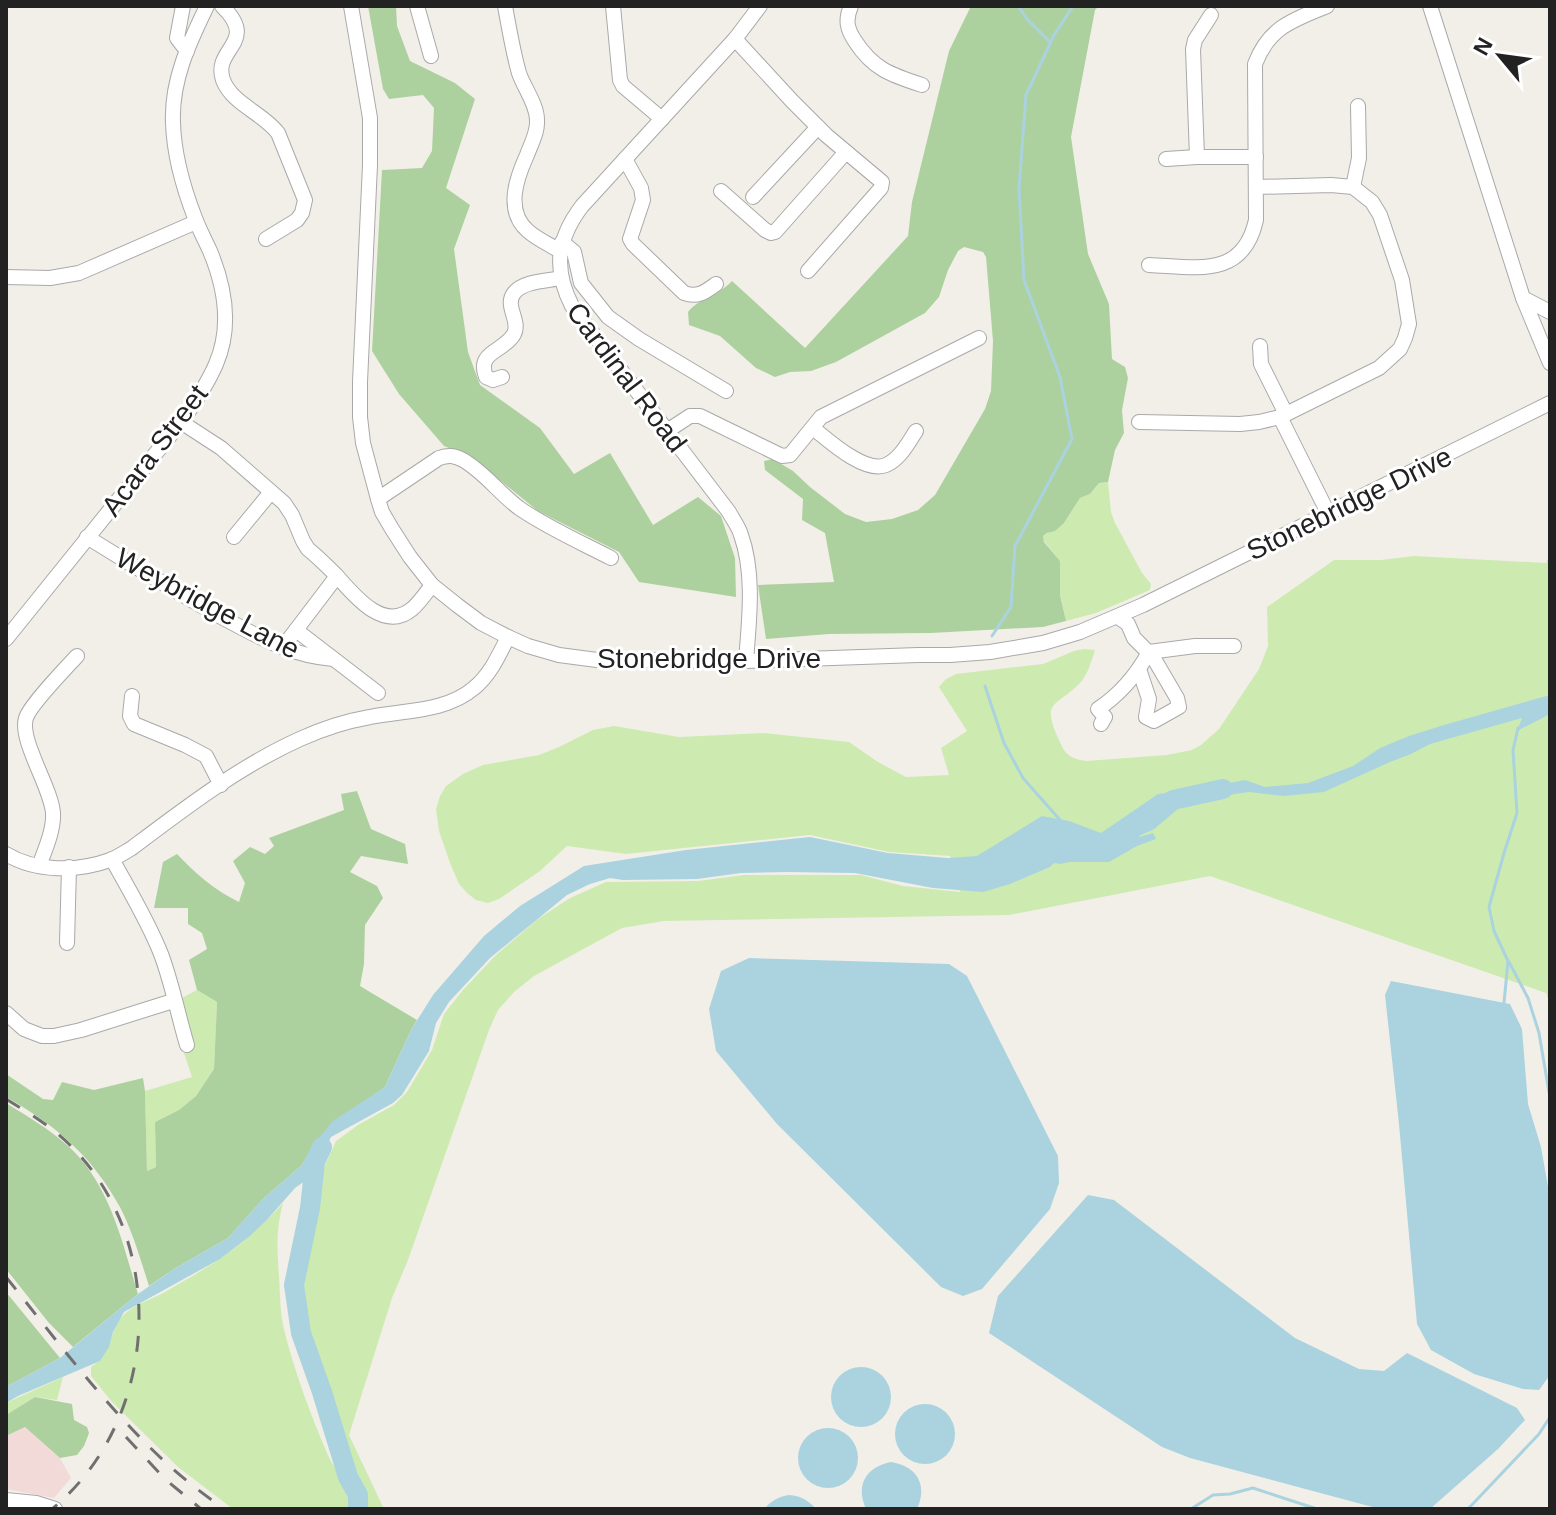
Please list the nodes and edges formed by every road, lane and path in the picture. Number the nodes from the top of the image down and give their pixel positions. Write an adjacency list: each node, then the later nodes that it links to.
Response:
1 (183, 6): 14 (street)
2 (207, 6): 14 (street, Acara Street)
3 (222, 6): 30 (street)
4 (351, 6): 52 (street, Stonebridge Drive)
5 (417, 6): 15 (street)
6 (505, 6): 31 (street)
7 (613, 6): 18 (street)
8 (760, 6): 13 (street)
9 (851, 6): 16 (street)
10 (1327, 6): 22 (street)
11 (1430, 6): 37 (street)
12 (1211, 15): 21 (street)
13 (735, 39): 18 (street); 19 (street)
14 (187, 51): 29 (street, Acara Street)
15 (431, 56)
16 (922, 85)
17 (1358, 106): 26 (street)
18 (662, 119): 23 (street)
19 (818, 127): 20 (street); 28 (street)
20 (846, 152): 27 (street); 33 (street)
21 (1197, 157): 22 (street); 24 (street)
22 (1256, 157): 25 (street)
23 (625, 159): 31 (street); 36 (street)
24 (1166, 159)
25 (1257, 187): 26 (street); 32 (street)
26 (1353, 187): 45 (street)
27 (721, 191)
28 (753, 197)
29 (196, 222): 34 (street); 46 (street, Acara Street)
30 (266, 239)
31 (561, 246): 35 (street, Cardinal Road); 43 (street)
32 (1149, 265)
33 (808, 271)
34 (6, 277)
35 (561, 278): 42 (street); 49 (street, Cardinal Road)
36 (716, 284)
37 (1523, 298): 38 (street); 41 (street)
38 (1550, 312)
39 (979, 338): 48 (street)
40 (1260, 346): 45 (street)
41 (1550, 363)
42 (502, 377)
43 (726, 391)
44 (1550, 403): 53 (street, Stonebridge Drive)
45 (1283, 416): 47 (street); 53 (street)
46 (181, 422): 51 (street); 54 (street, Acara Street)
47 (1139, 422)
48 (813, 428): 49 (street); 50 (street)
49 (667, 431): 68 (street, Cardinal Road)
50 (916, 431)
51 (271, 492): 55 (street); 57 (street)
52 (378, 499): 56 (street); 58 (street, Stonebridge Drive)
53 (1328, 513): 59 (street, Stonebridge Drive)
54 (87, 537): 62 (street, Acara Street); 64 (street, Weybridge Lane)
55 (234, 537)
56 (611, 558)
57 (337, 576): 58 (street); 60 (street)
58 (432, 585): 61 (street, Stonebridge Drive)
59 (1118, 617): 65 (street); 68 (street, Stonebridge Drive)
60 (296, 630): 64 (street); 67 (street, Weybridge Lane)
61 (508, 637): 68 (street, Stonebridge Drive); 73 (street)
62 (6, 639)
63 (1234, 646): 65 (street)
64 (283, 647): 67 (street, Weybridge Lane)
65 (1149, 652): 69 (street); 69 (street)
66 (77, 656): 76 (street)
67 (333, 659): 70 (street, Weybridge Lane)
68 (746, 661)
69 (1139, 669): 72 (street)
70 (378, 693)
71 (132, 696): 73 (street)
72 (1101, 724)
73 (221, 785): 75 (street)
74 (6, 854): 76 (street)
75 (112, 859): 77 (street); 79 (street)
76 (39, 866): 77 (street)
77 (69, 867): 78 (street)
78 (67, 943)
79 (173, 1001): 80 (street); 81 (street)
80 (6, 1013)
81 (187, 1045)
82 (6, 1500): 83 (street)
83 (55, 1509)

